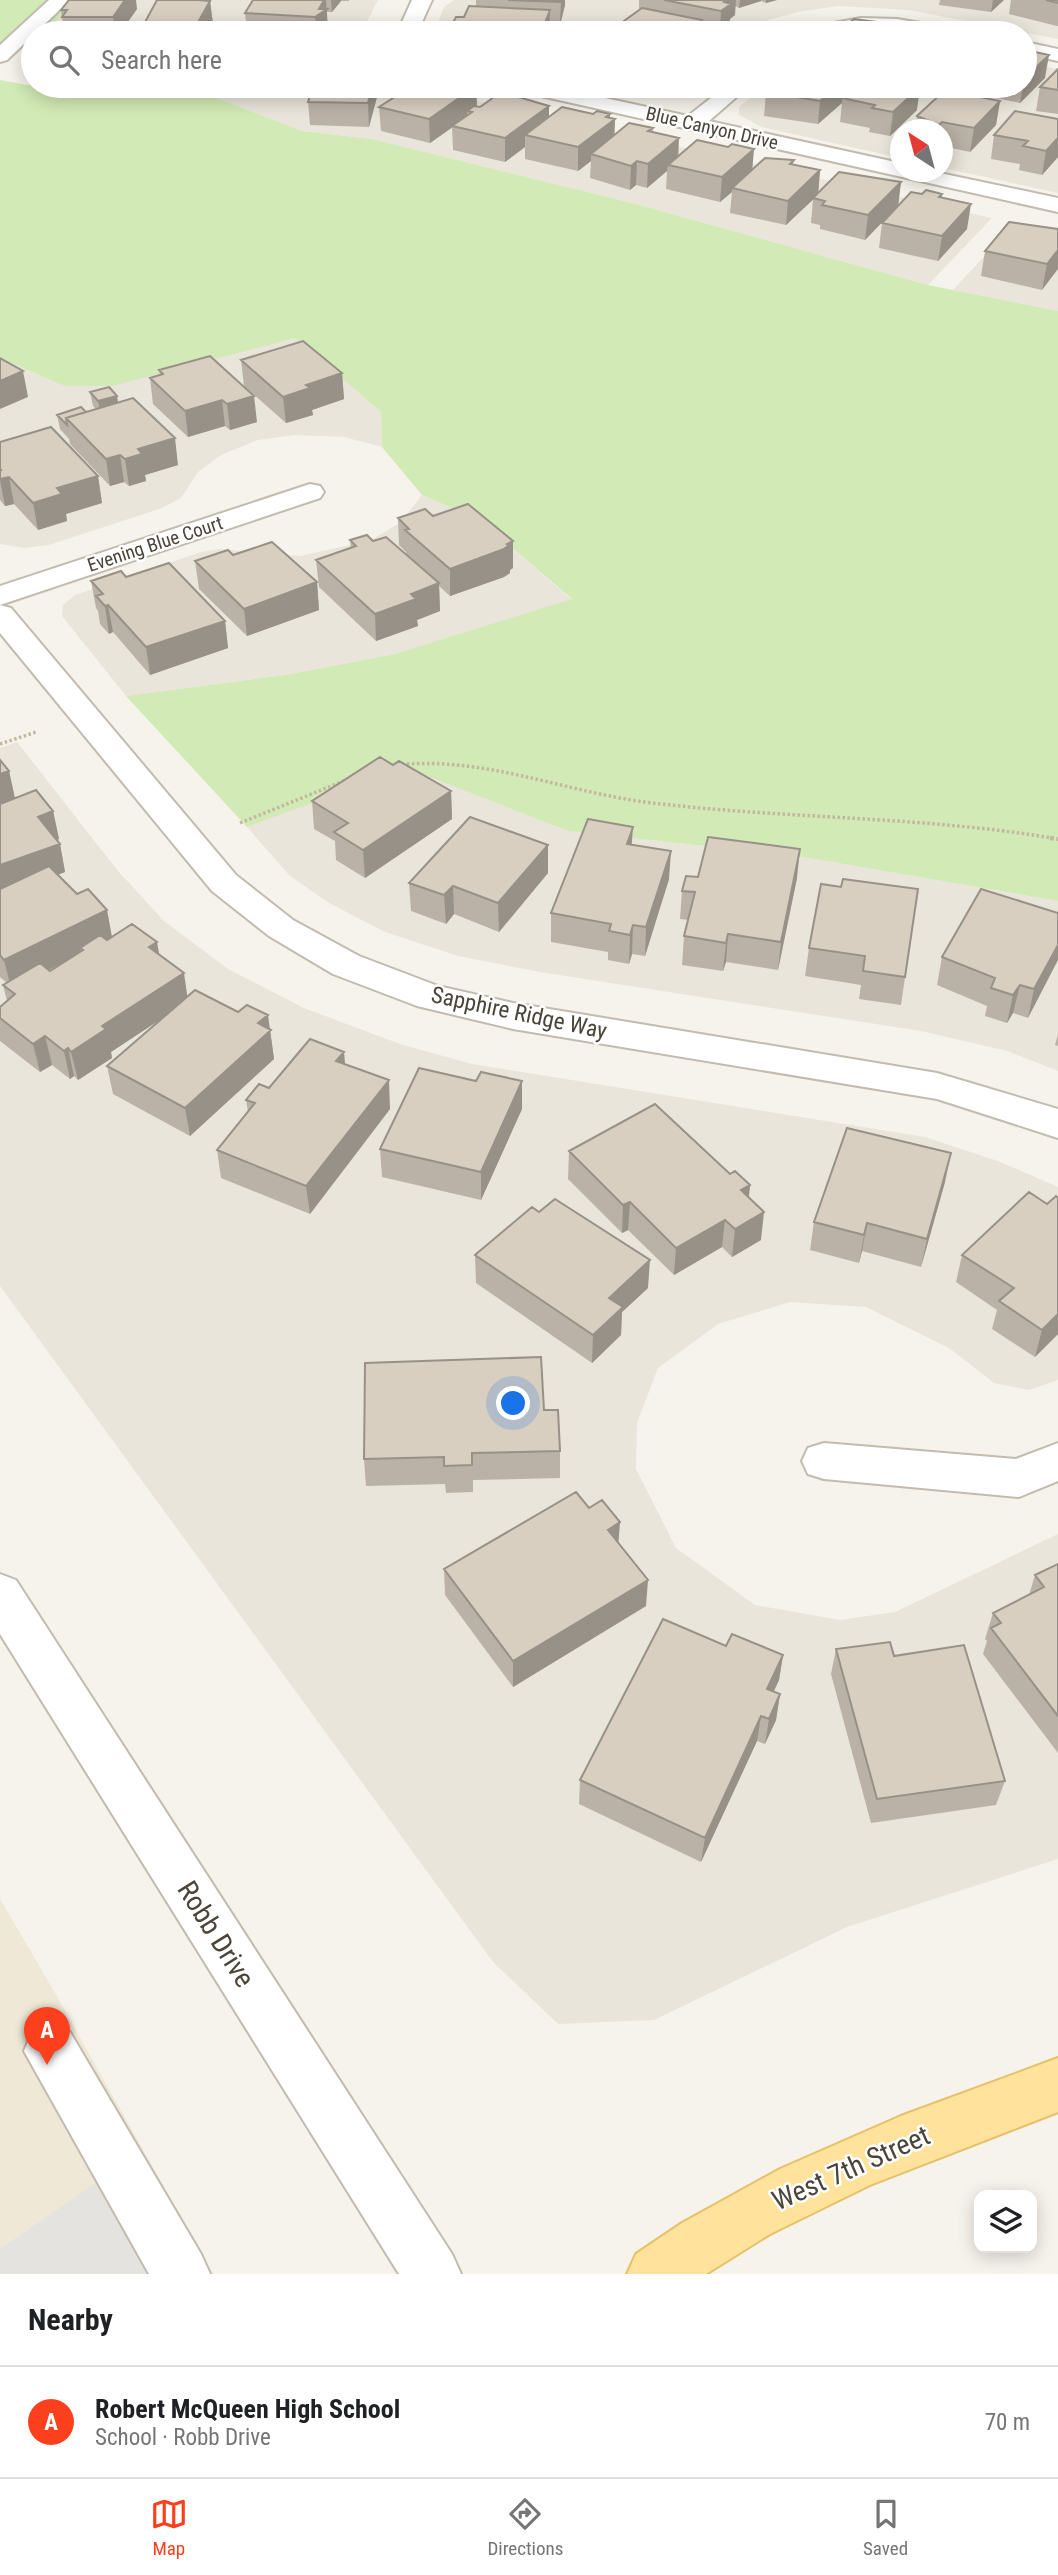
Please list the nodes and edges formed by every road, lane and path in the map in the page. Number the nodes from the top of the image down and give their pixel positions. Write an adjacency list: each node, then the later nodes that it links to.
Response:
1 (60, 0): 3 (street)
2 (422, 0): 4 (street)
3 (38, 21)
4 (412, 21)
5 (21, 38): 8 (street)
6 (1037, 51): 7 (street)
7 (1058, 55)
8 (0, 58): 9 (street)
9 (21, 62)
10 (576, 98): 12 (street, Blue Canyon Drive)
11 (724, 98): 12 (street)
12 (692, 124): 13 (street, Blue Canyon Drive)
13 (890, 168)
14 (952, 182): 15 (street)
15 (1058, 205)
16 (310, 492): 17 (street, Evening Blue Court)
17 (0, 596)
18 (0, 614): 22 (street, Sapphire Ridge Way)
19 (385, 766): 21 (path)
20 (349, 779): 22 (path)
21 (1058, 839)
22 (194, 846): 23 (street, Sapphire Ridge Way)
23 (1058, 1124)
24 (824, 1461): 25 (street)
25 (1058, 1461)
26 (0, 1594): 30 (street, Robb Drive)
27 (51, 2051): 29 (street)
28 (1058, 2085): 31 (main road, West 7th Street)
29 (181, 2274)
30 (432, 2274)
31 (656, 2274)

